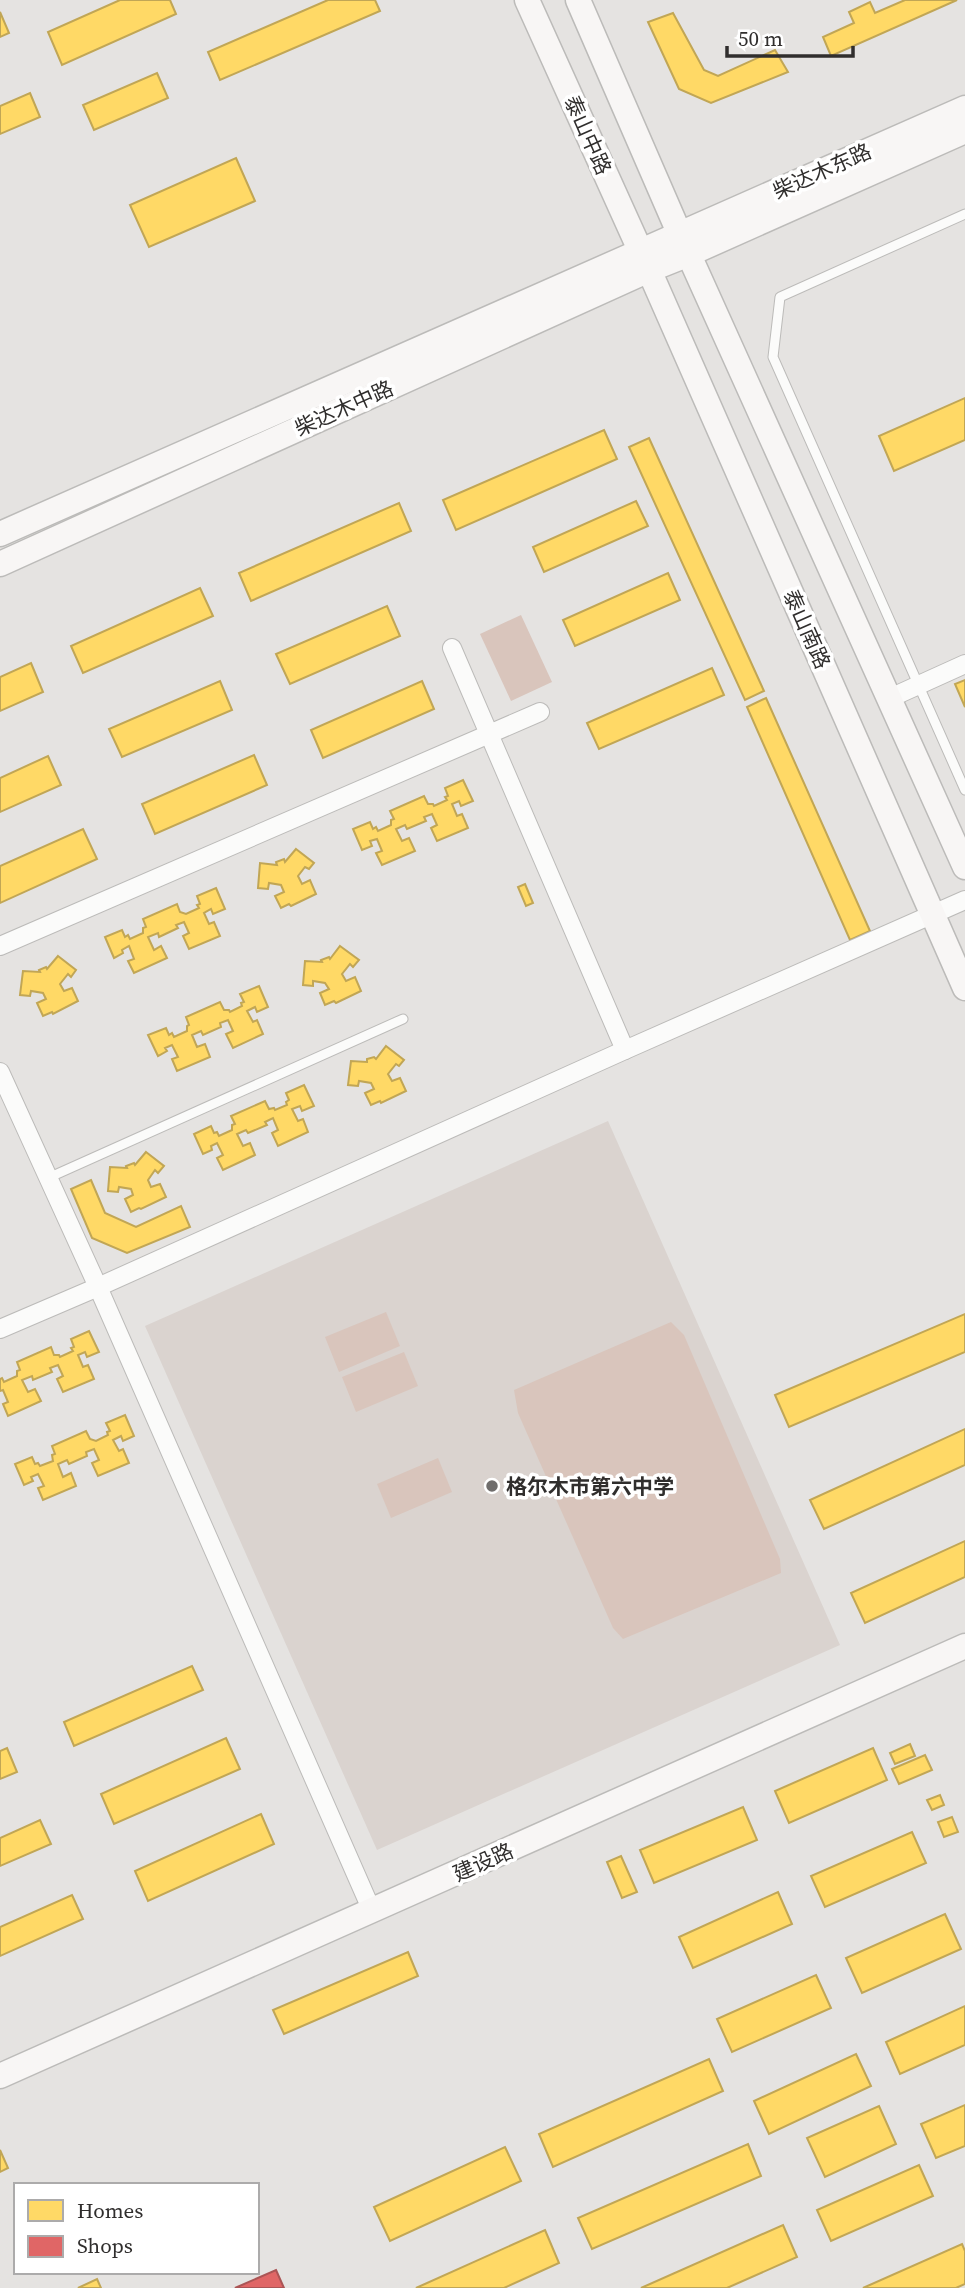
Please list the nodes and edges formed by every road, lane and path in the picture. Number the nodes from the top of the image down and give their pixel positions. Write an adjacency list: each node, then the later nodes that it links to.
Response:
1 (527, 0): 7 (street, 泰山中路)
2 (578, 0): 6 (street)
3 (965, 108): 6 (street, 柴达木东路)
4 (965, 131): 6 (street, 柴达木东路)
5 (965, 214): 12 (lane)
6 (685, 244): 7 (street, 柴达木中路); 13 (street)
7 (644, 260): 8 (street, 柴达木中路); 9 (street, 柴达木中路); 19 (street, 泰山南路)
8 (0, 534)
9 (0, 564)
10 (452, 648): 15 (street)
11 (965, 664): 12 (street)
12 (918, 684): 13 (street); 16 (lane)
13 (890, 698): 17 (street)
14 (540, 712): 15 (street)
15 (489, 734): 20 (street); 23 (street)
16 (965, 790)
17 (965, 867)
18 (965, 900): 19 (street)
19 (933, 915): 21 (street, 泰山南路); 23 (street)
20 (0, 946)
21 (965, 988)
22 (403, 1019): 25 (lane)
23 (625, 1050): 26 (street)
24 (0, 1072): 25 (street)
25 (48, 1178): 26 (street)
26 (98, 1287): 27 (street); 29 (street)
27 (0, 1329)
28 (965, 1647): 29 (street, 建设路)
29 (372, 1911): 30 (street, 建设路)
30 (0, 2076)

